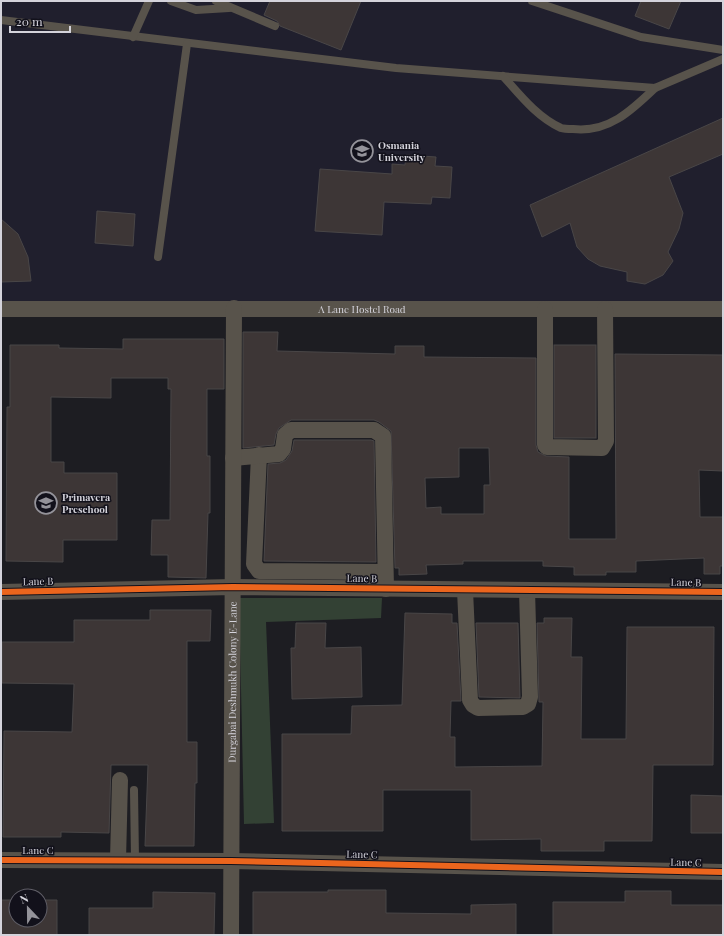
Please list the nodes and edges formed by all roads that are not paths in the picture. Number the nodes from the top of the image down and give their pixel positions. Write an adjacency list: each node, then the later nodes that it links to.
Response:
1 (149, 1): 8 (lane)
2 (171, 1): 5 (lane)
3 (216, 1): 5 (lane)
4 (532, 1): 10 (lane)
5 (229, 8): 7 (lane)
6 (1, 20): 8 (lane)
7 (275, 26)
8 (133, 37): 9 (lane)
9 (187, 44): 12 (lane); 14 (lane)
10 (723, 50)
11 (723, 59): 13 (lane)
12 (503, 76): 13 (lane); 13 (lane)
13 (655, 88)
14 (158, 257)
15 (234, 308): 16 (street, A Lane Hostel Road); 17 (street, A Lane Hostel Road); 21 (street, Durgabai Deshmukh Colony E-Lane)
16 (1, 309)
17 (545, 309): 18 (street, A Lane Hostel Road); 18 (street)
18 (605, 309): 19 (street, A Lane Hostel Road)
19 (723, 310)
20 (259, 455): 21 (street); 22 (street); 22 (street)
21 (234, 458): 23 (street, Durgabai Deshmukh Colony E-Lane)
22 (385, 572): 24 (street)
23 (233, 587): 24 (street, Lane B); 27 (street, Lane B); 34 (street, Durgabai Deshmukh Colony E-Lane)
24 (386, 589): 25 (street, Lane B)
25 (465, 590): 26 (street, Lane B); 26 (street)
26 (527, 590): 28 (street, Lane B)
27 (1, 592)
28 (723, 592)
29 (120, 780): 32 (street)
30 (134, 790): 33 (lane)
31 (1, 860): 32 (street, Lane C)
32 (118, 860): 33 (street, Lane C)
33 (135, 860): 34 (street, Lane C)
34 (231, 862): 35 (street, Lane C); 36 (street, Durgabai Deshmukh Colony E-Lane)
35 (723, 872)
36 (231, 935)

